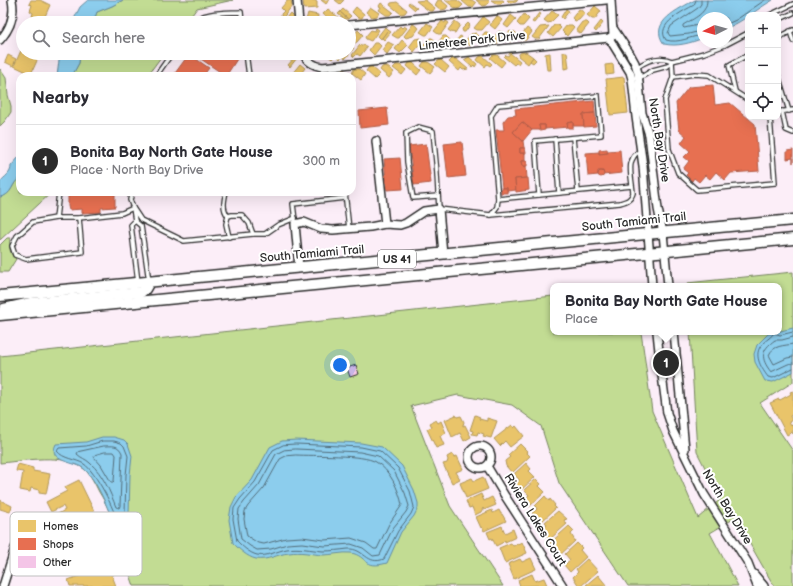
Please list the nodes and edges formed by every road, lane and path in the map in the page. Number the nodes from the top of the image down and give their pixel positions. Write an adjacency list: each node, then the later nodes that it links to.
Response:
1 (12, 0): 18 (street)
2 (297, 0): 10 (street)
3 (606, 0): 12 (street)
4 (611, 0): 13 (street)
5 (793, 4): 6 (lane)
6 (776, 12)
7 (793, 13): 11 (lane)
8 (205, 16): 9 (lane)
9 (241, 16)
10 (298, 16)
11 (781, 19)
12 (356, 24)
13 (614, 28): 17 (street); 20 (street, North Bay Drive)
14 (792, 31): 16 (lane); 19 (lane)
15 (745, 35): 26 (lane)
16 (781, 36)
17 (609, 38): 22 (street, North Bay Drive); 25 (street, Limetree Park Drive)
18 (0, 40)
19 (793, 41)
20 (631, 54): 22 (street); 27 (street, North Bay Drive)
21 (745, 57): 33 (lane)
22 (622, 59): 27 (street, North Bay Drive)
23 (167, 60): 28 (lane)
24 (247, 60): 29 (lane)
25 (307, 60)
26 (672, 61): 27 (lane); 30 (lane); 31 (lane)
27 (633, 70): 31 (street, North Bay Drive)
28 (159, 72)
29 (248, 72)
30 (673, 77): 33 (lane); 38 (lane)
31 (635, 81): 43 (street, North Bay Drive); 65 (street, North Bay Drive)
32 (781, 83): 35 (lane)
33 (734, 91): 34 (lane)
34 (745, 98)
35 (791, 110): 36 (lane)
36 (781, 112)
37 (781, 115): 39 (lane)
38 (770, 120)
39 (793, 133)
40 (573, 138): 41 (lane); 45 (lane); 53 (lane)
41 (555, 139): 46 (lane); 47 (lane)
42 (376, 141): 63 (street)
43 (641, 151): 44 (lane); 67 (street, North Bay Drive)
44 (632, 186): 45 (lane); 56 (lane)
45 (578, 191): 46 (lane)
46 (560, 193): 47 (lane)
47 (539, 195): 53 (lane)
48 (59, 196): 58 (lane)
49 (131, 196): 54 (lane)
50 (225, 196): 57 (lane)
51 (438, 196): 51 (lane); 55 (lane)
52 (346, 198): 62 (lane); 64 (lane)
53 (498, 199): 56 (lane)
54 (132, 208): 59 (lane); 61 (lane); 68 (lane)
55 (439, 209): 56 (lane); 63 (street); 72 (street)
56 (491, 215)
57 (228, 216): 66 (lane); 68 (lane)
58 (56, 218): 59 (lane); 59 (lane)
59 (80, 218)
60 (793, 220): 65 (main road, South Tamiami Trail / US 41)
61 (135, 221): 74 (lane); 75 (lane)
62 (295, 221): 64 (street); 66 (lane); 73 (street)
63 (385, 224): 64 (street)
64 (349, 229)
65 (662, 233): 67 (main road, South Tamiami Trail / US 41); 70 (street, North Bay Drive)
66 (253, 234): 68 (lane)
67 (648, 234): 71 (street, North Bay Drive); 72 (main road, South Tamiami Trail / US 41)
68 (229, 237)
69 (793, 239): 70 (main road, US 41)
70 (664, 251): 71 (main road, US 41); 77 (street, North Bay Drive)
71 (649, 253): 76 (street, North Bay Drive); 80 (main road, US 41)
72 (443, 254): 73 (main road, South Tamiami Trail / US 41)
73 (299, 268): 74 (main road, South Tamiami Trail / US 41)
74 (149, 282): 75 (main road, South Tamiami Trail / US 41); 79 (main road)
75 (138, 283): 78 (main road, South Tamiami Trail / US 41)
76 (652, 283)
77 (668, 283)
78 (0, 296)
79 (0, 310)
80 (0, 315)
81 (657, 335): 83 (street, North Bay Drive)
82 (674, 335): 83 (street, North Bay Drive)
83 (686, 457): 86 (street, North Bay Drive)
84 (487, 466): 88 (street, Riviera Lakes Court)
85 (10, 564): 87 (street)
86 (750, 568): 89 (street, North Bay Drive); 90 (street, North Bay Drive)
87 (3, 586)
88 (563, 586)
89 (756, 586)
90 (764, 586)

